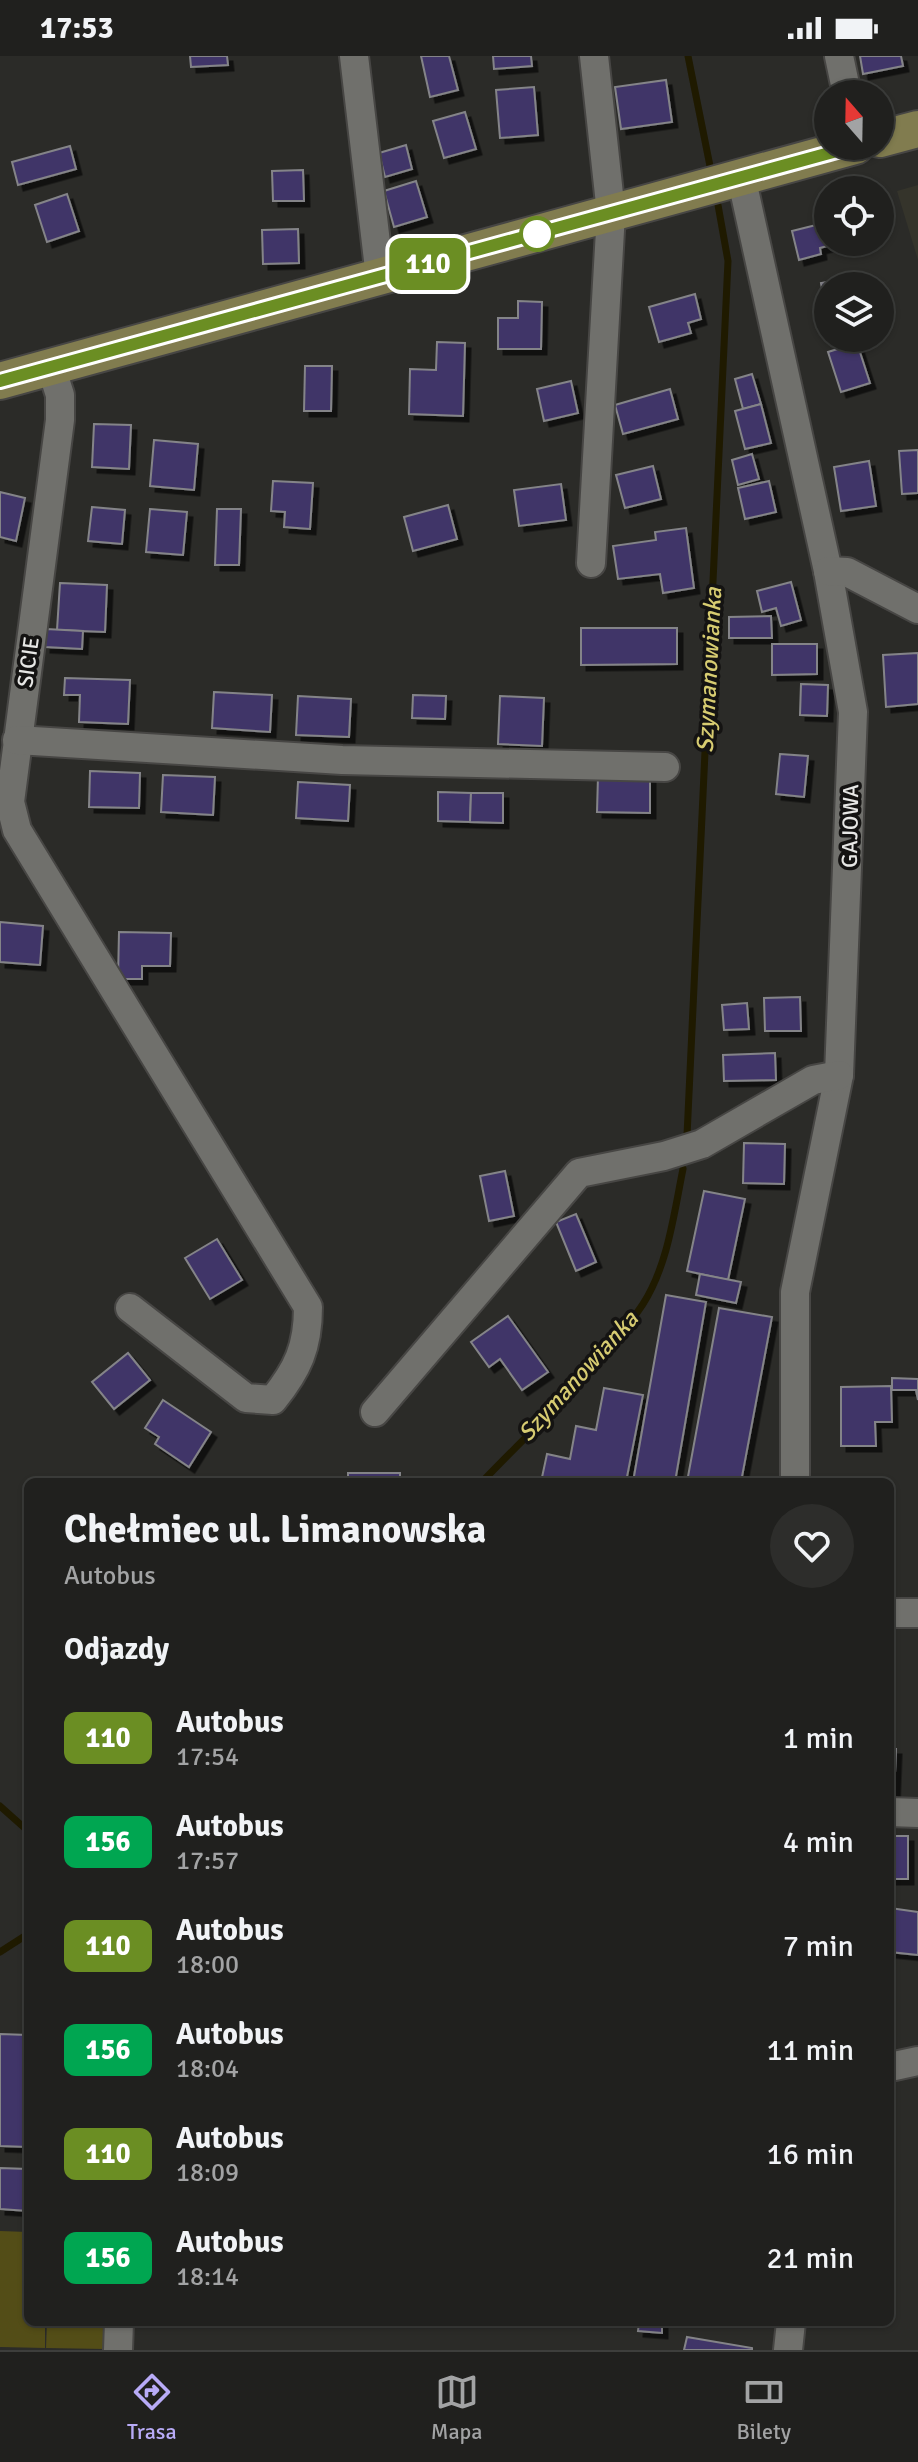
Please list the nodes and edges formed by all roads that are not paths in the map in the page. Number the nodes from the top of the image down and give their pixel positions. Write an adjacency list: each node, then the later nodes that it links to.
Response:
1 (354, 56): 10 (street)
2 (594, 56): 9 (street)
3 (839, 56): 4 (street)
4 (844, 80)
5 (918, 129): 6 (main road)
6 (894, 135)
7 (814, 157): 8 (main road)
8 (741, 176): 9 (main road); 14 (street, GAJOWA)
9 (611, 213): 10 (main road); 13 (street)
10 (380, 277): 11 (main road)
11 (51, 367): 12 (main road); 16 (street, SICIE)
12 (0, 381)
13 (591, 563)
14 (828, 571): 15 (street); 18 (street, GAJOWA)
15 (918, 609)
16 (17, 740): 17 (street); 19 (street, SICIE)
17 (665, 767)
18 (839, 1075): 20 (street); 21 (street, GAJOWA)
19 (130, 1308)
20 (375, 1412)
21 (795, 1478)
22 (894, 1613): 23 (street)
23 (918, 1613)
24 (894, 1812): 25 (street)
25 (918, 1813)
26 (918, 2061): 27 (street)
27 (894, 2066)
28 (119, 2326): 30 (street)
29 (791, 2326): 31 (street)
30 (118, 2350)
31 (788, 2350)

